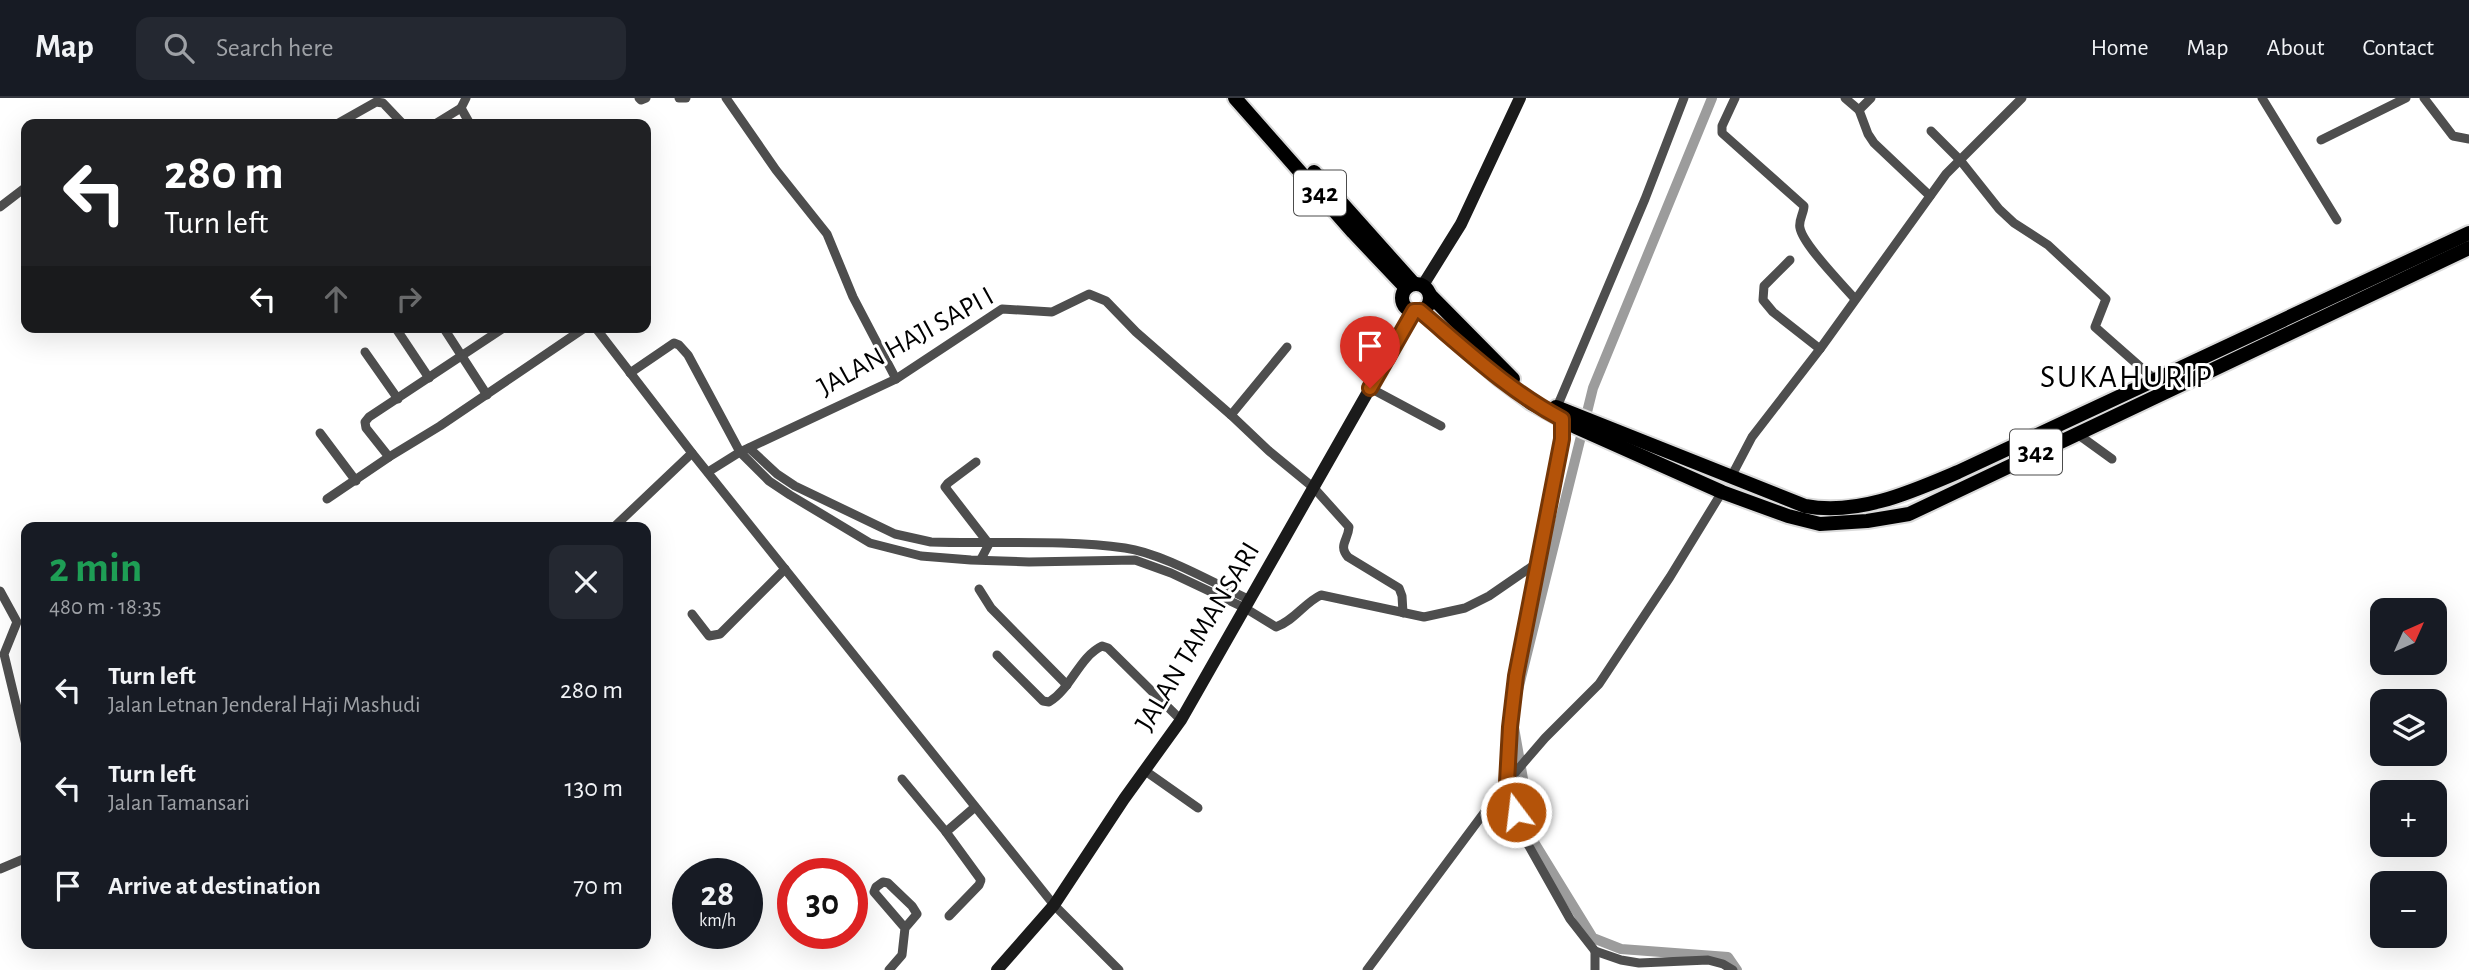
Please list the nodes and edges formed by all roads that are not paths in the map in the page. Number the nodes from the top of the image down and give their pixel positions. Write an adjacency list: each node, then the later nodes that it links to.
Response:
1 (466, 98): 18 (street)
2 (639, 98): 3 (street)
3 (646, 98)
4 (679, 98): 5 (street)
5 (686, 98)
6 (726, 98): 49 (street)
7 (1235, 98): 35 (main road, 342)
8 (1248, 98): 35 (main road, 342)
9 (1520, 98): 35 (main road)
10 (1684, 98): 56 (street)
11 (1735, 98): 36 (street)
12 (1845, 98): 19 (street)
13 (1871, 98): 19 (street)
14 (2022, 98): 27 (street)
15 (2262, 98): 31 (street)
16 (2406, 98): 26 (street)
17 (2424, 98): 25 (street)
18 (461, 108): 22 (street); 23 (street)
19 (1859, 110): 29 (street)
20 (346, 119): 21 (street)
21 (398, 119)
22 (443, 119)
23 (467, 119)
24 (1931, 131): 27 (street)
25 (2469, 139)
26 (2321, 140)
27 (1960, 160): 29 (street); 50 (street)
28 (21, 191): 30 (street)
29 (1930, 196): 36 (street)
30 (0, 207)
31 (2337, 220)
32 (2469, 233): 51 (main road, 342)
33 (2469, 248): 51 (main road, 342)
34 (1790, 260): 44 (street)
35 (1418, 288): 37 (main road); 37 (main road); 56 (main road, 342)
36 (1855, 299): 44 (street)
37 (1417, 311): 52 (main road, JALAN TAMANSARI); 56 (main road, 342)
38 (399, 333): 48 (street)
39 (447, 333): 46 (street)
40 (496, 333): 46 (street)
41 (577, 333): 53 (street)
42 (600, 333): 47 (street)
43 (1287, 347): 55 (street)
44 (1820, 349): 69 (street)
45 (365, 352): 54 (street)
46 (463, 355): 48 (street); 53 (street)
47 (630, 373): 61 (street); 62 (street)
48 (429, 378): 54 (street)
49 (896, 379): 55 (street, JALAN HAJI SAPI I); 61 (street, JALAN HAJI SAPI I)
50 (2154, 379): 51 (main road, 342); 64 (main road, 342)
51 (2173, 379): 59 (main road, 342)
52 (1370, 388): 57 (street); 71 (main road, JALAN TAMANSARI)
53 (487, 395): 63 (street)
54 (398, 399): 63 (street)
55 (1231, 415): 71 (street, JALAN HAJI SAPI I)
56 (1563, 415): 60 (main road, 342); 79 (street)
57 (1441, 426)
58 (320, 433): 70 (street)
59 (2076, 433): 65 (street); 67 (main road, 342)
60 (1622, 440): 69 (main road, 342); 72 (main road, 342)
61 (745, 450): 68 (street, JALAN HAJI SAPI I); 77 (street); 78 (street)
62 (692, 453): 68 (street); 75 (street)
63 (389, 457): 70 (street)
64 (1989, 457): 67 (main road); 74 (main road, 342)
65 (2112, 459)
66 (976, 463): 77 (street)
67 (1996, 471): 76 (main road, 342)
68 (708, 472): 80 (street)
69 (1731, 477): 74 (main road, 342)
70 (356, 481): 73 (street)
71 (1314, 488): 83 (main road, JALAN TAMANSARI); 84 (street, JALAN HAJI SAPI I)
72 (1722, 492): 76 (main road, 342); 92 (street)
73 (327, 499)
74 (1819, 507): 76 (main road)
75 (619, 522)
76 (1820, 524)
77 (989, 544): 78 (street); 83 (street)
78 (981, 559): 83 (street)
79 (1537, 564): 84 (street); 92 (street)
80 (785, 569): 85 (street); 93 (street)
81 (979, 589): 87 (street)
82 (0, 591): 89 (street)
83 (1248, 604): 84 (street); 88 (main road, JALAN TAMANSARI)
84 (1403, 613)
85 (692, 614)
86 (998, 655): 87 (street)
87 (1067, 685): 88 (street)
88 (1181, 720): 90 (main road, JALAN TAMANSARI)
89 (21, 724)
90 (1144, 771): 94 (street); 98 (main road, JALAN TAMANSARI)
91 (902, 779): 95 (street)
92 (1510, 779): 101 (street); 106 (street)
93 (975, 807): 95 (street); 98 (street)
94 (1198, 808)
95 (946, 832): 99 (street)
96 (21, 860): 97 (street)
97 (0, 869)
98 (1054, 905): 104 (main road, JALAN TAMANSARI); 105 (street)
99 (949, 916)
100 (905, 928): 100 (street); 103 (street)
101 (1595, 951): 102 (street); 107 (street)
102 (1660, 967): 108 (street)
103 (889, 970)
104 (997, 970)
105 (1119, 970)
106 (1367, 970)
107 (1595, 970)
108 (1733, 970)

